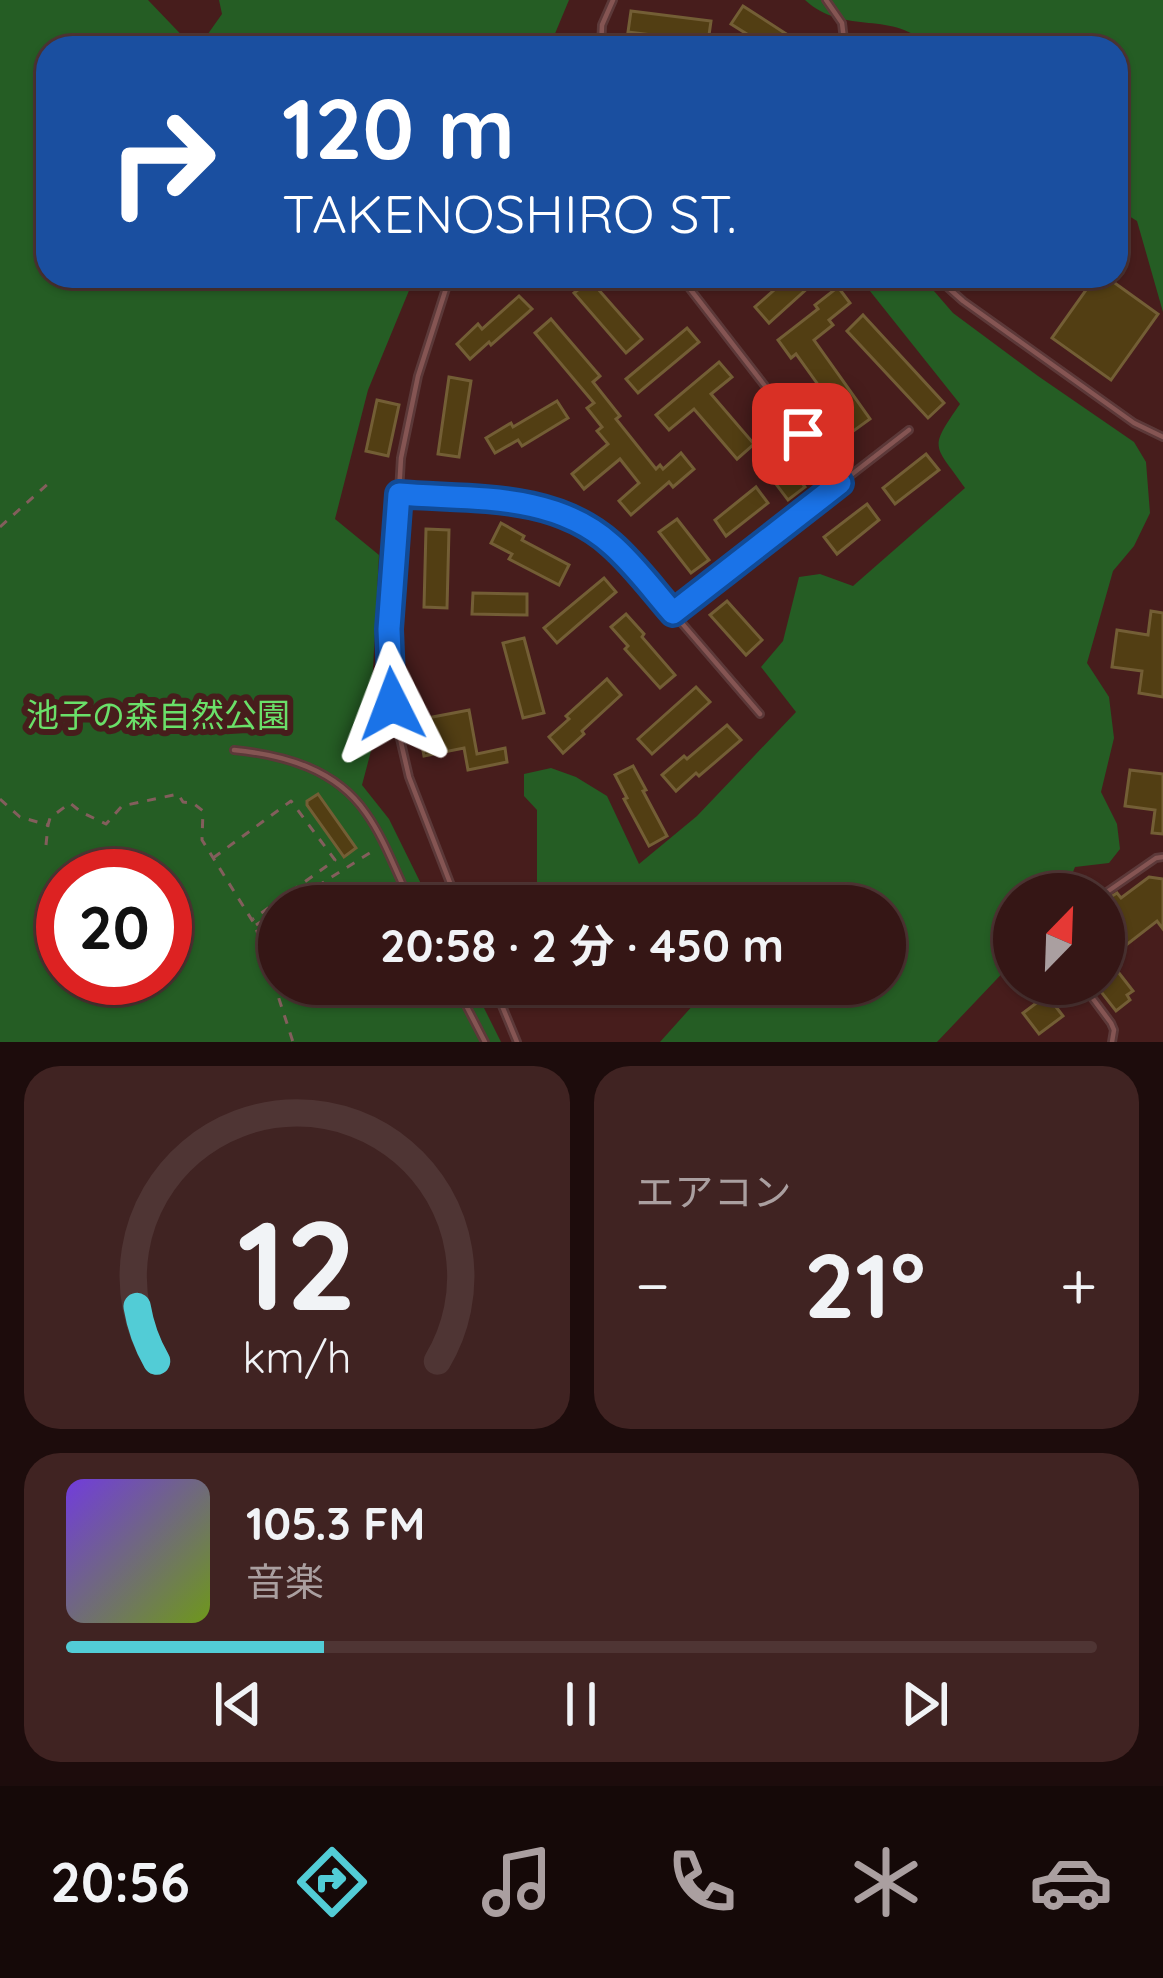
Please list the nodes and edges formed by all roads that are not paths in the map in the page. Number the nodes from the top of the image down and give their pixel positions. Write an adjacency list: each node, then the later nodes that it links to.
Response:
1 (613, 0): 3 (lane)
2 (826, 0): 4 (lane)
3 (602, 36)
4 (844, 36)
5 (446, 288): 11 (lane)
6 (689, 288): 10 (lane)
7 (948, 288): 9 (lane)
8 (909, 430): 10 (lane)
9 (1163, 437)
10 (840, 483): 12 (lane)
11 (399, 494): 12 (lane); 18 (lane)
12 (673, 613): 13 (lane)
13 (760, 714)
14 (234, 750): 17 (lane)
15 (1163, 857): 16 (lane)
16 (1125, 879)
17 (403, 885)
18 (451, 885)
19 (466, 1005): 22 (lane)
20 (502, 1005): 23 (lane)
21 (1098, 1005): 24 (lane)
22 (485, 1042)
23 (517, 1042)
24 (1112, 1042)

